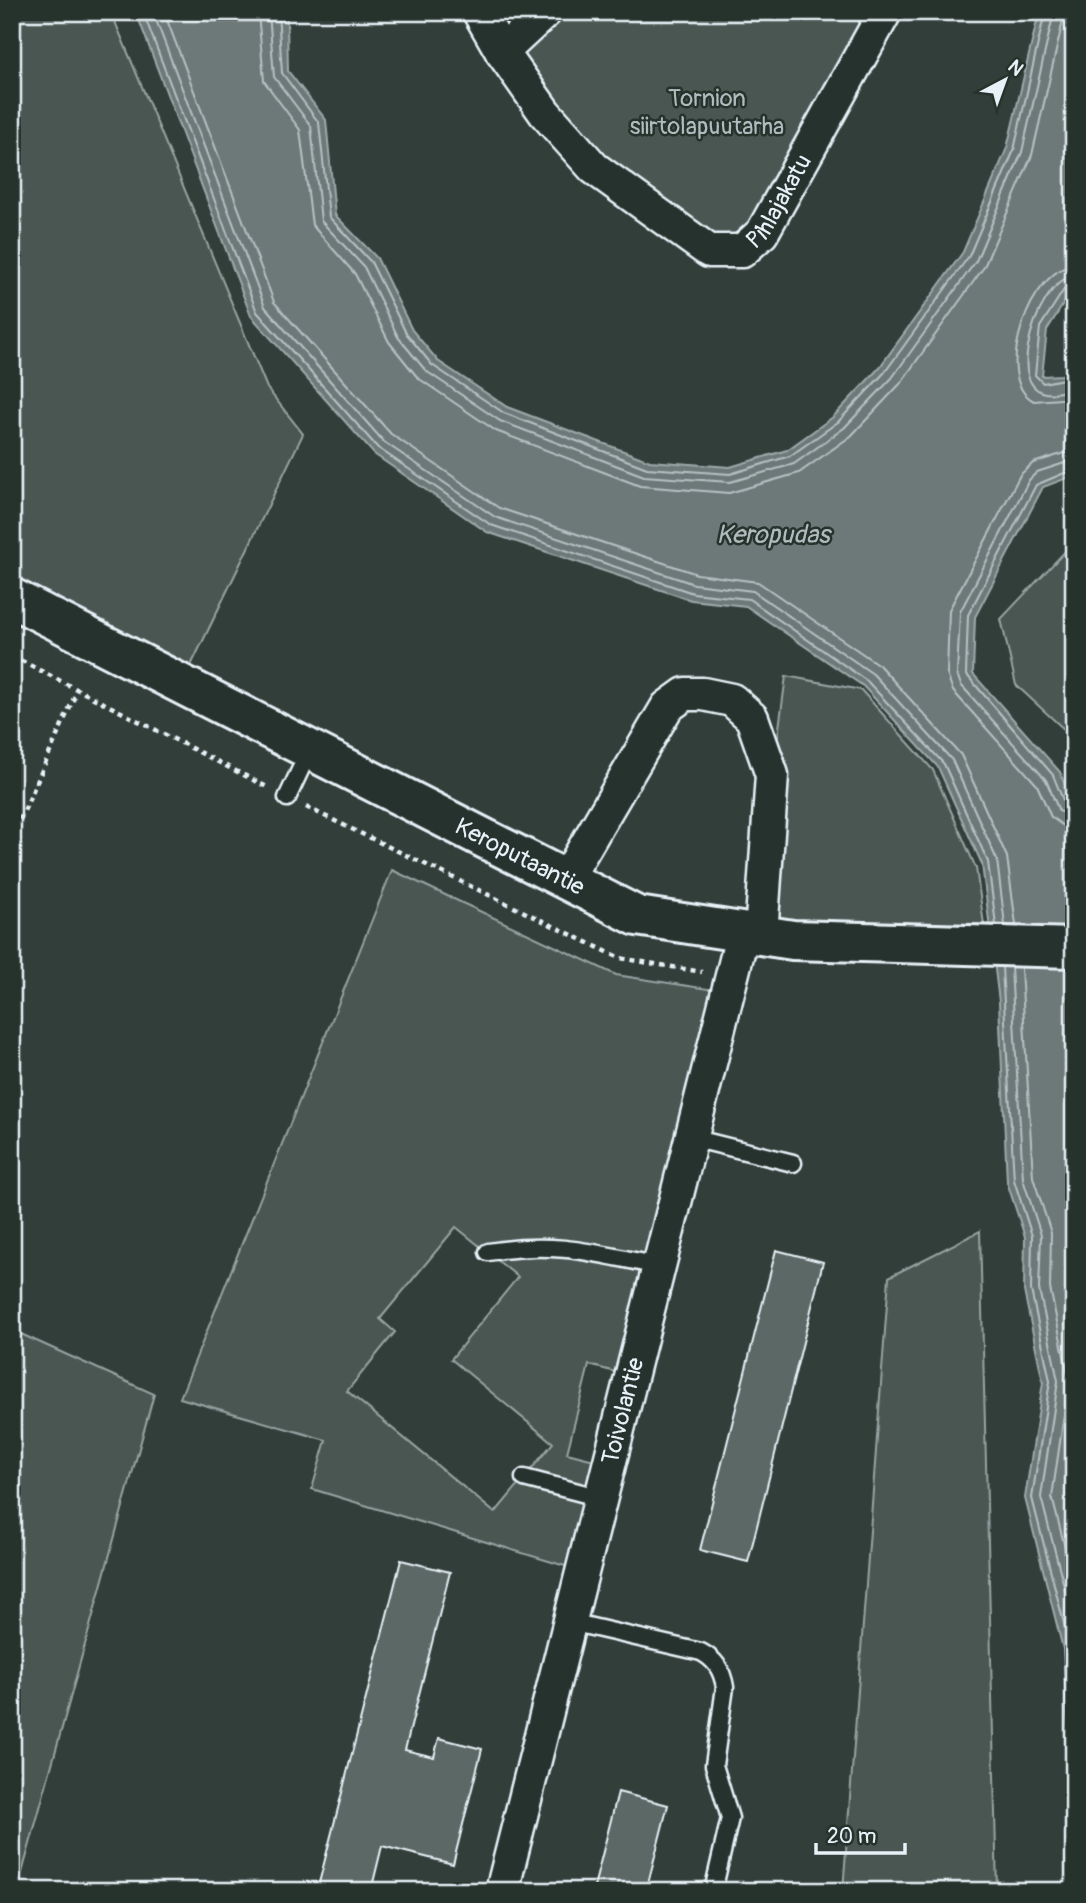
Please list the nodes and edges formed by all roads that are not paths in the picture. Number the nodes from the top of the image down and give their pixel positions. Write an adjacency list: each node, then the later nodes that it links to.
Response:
1 (479, 12): 4 (street, Pihlajakatu)
2 (545, 12): 4 (street)
3 (885, 12): 4 (street, Pihlajakatu)
4 (502, 52)
5 (12, 598): 6 (street, Keroputaantie)
6 (312, 744): 7 (lane); 8 (street, Keroputaantie)
7 (287, 798)
8 (565, 881): 9 (street, Keroputaantie); 9 (street, Toivolantie)
9 (752, 934): 10 (street, Keroputaantie); 11 (street, Toivolantie)
10 (1074, 948)
11 (692, 1138): 12 (lane); 14 (street, Toivolantie)
12 (793, 1163)
13 (488, 1252): 14 (lane)
14 (659, 1266): 16 (street, Toivolantie)
15 (524, 1478): 16 (lane)
16 (601, 1498): 17 (street, Toivolantie)
17 (570, 1622): 18 (street, Toivolantie); 19 (lane)
18 (502, 1891)
19 (713, 1891)

